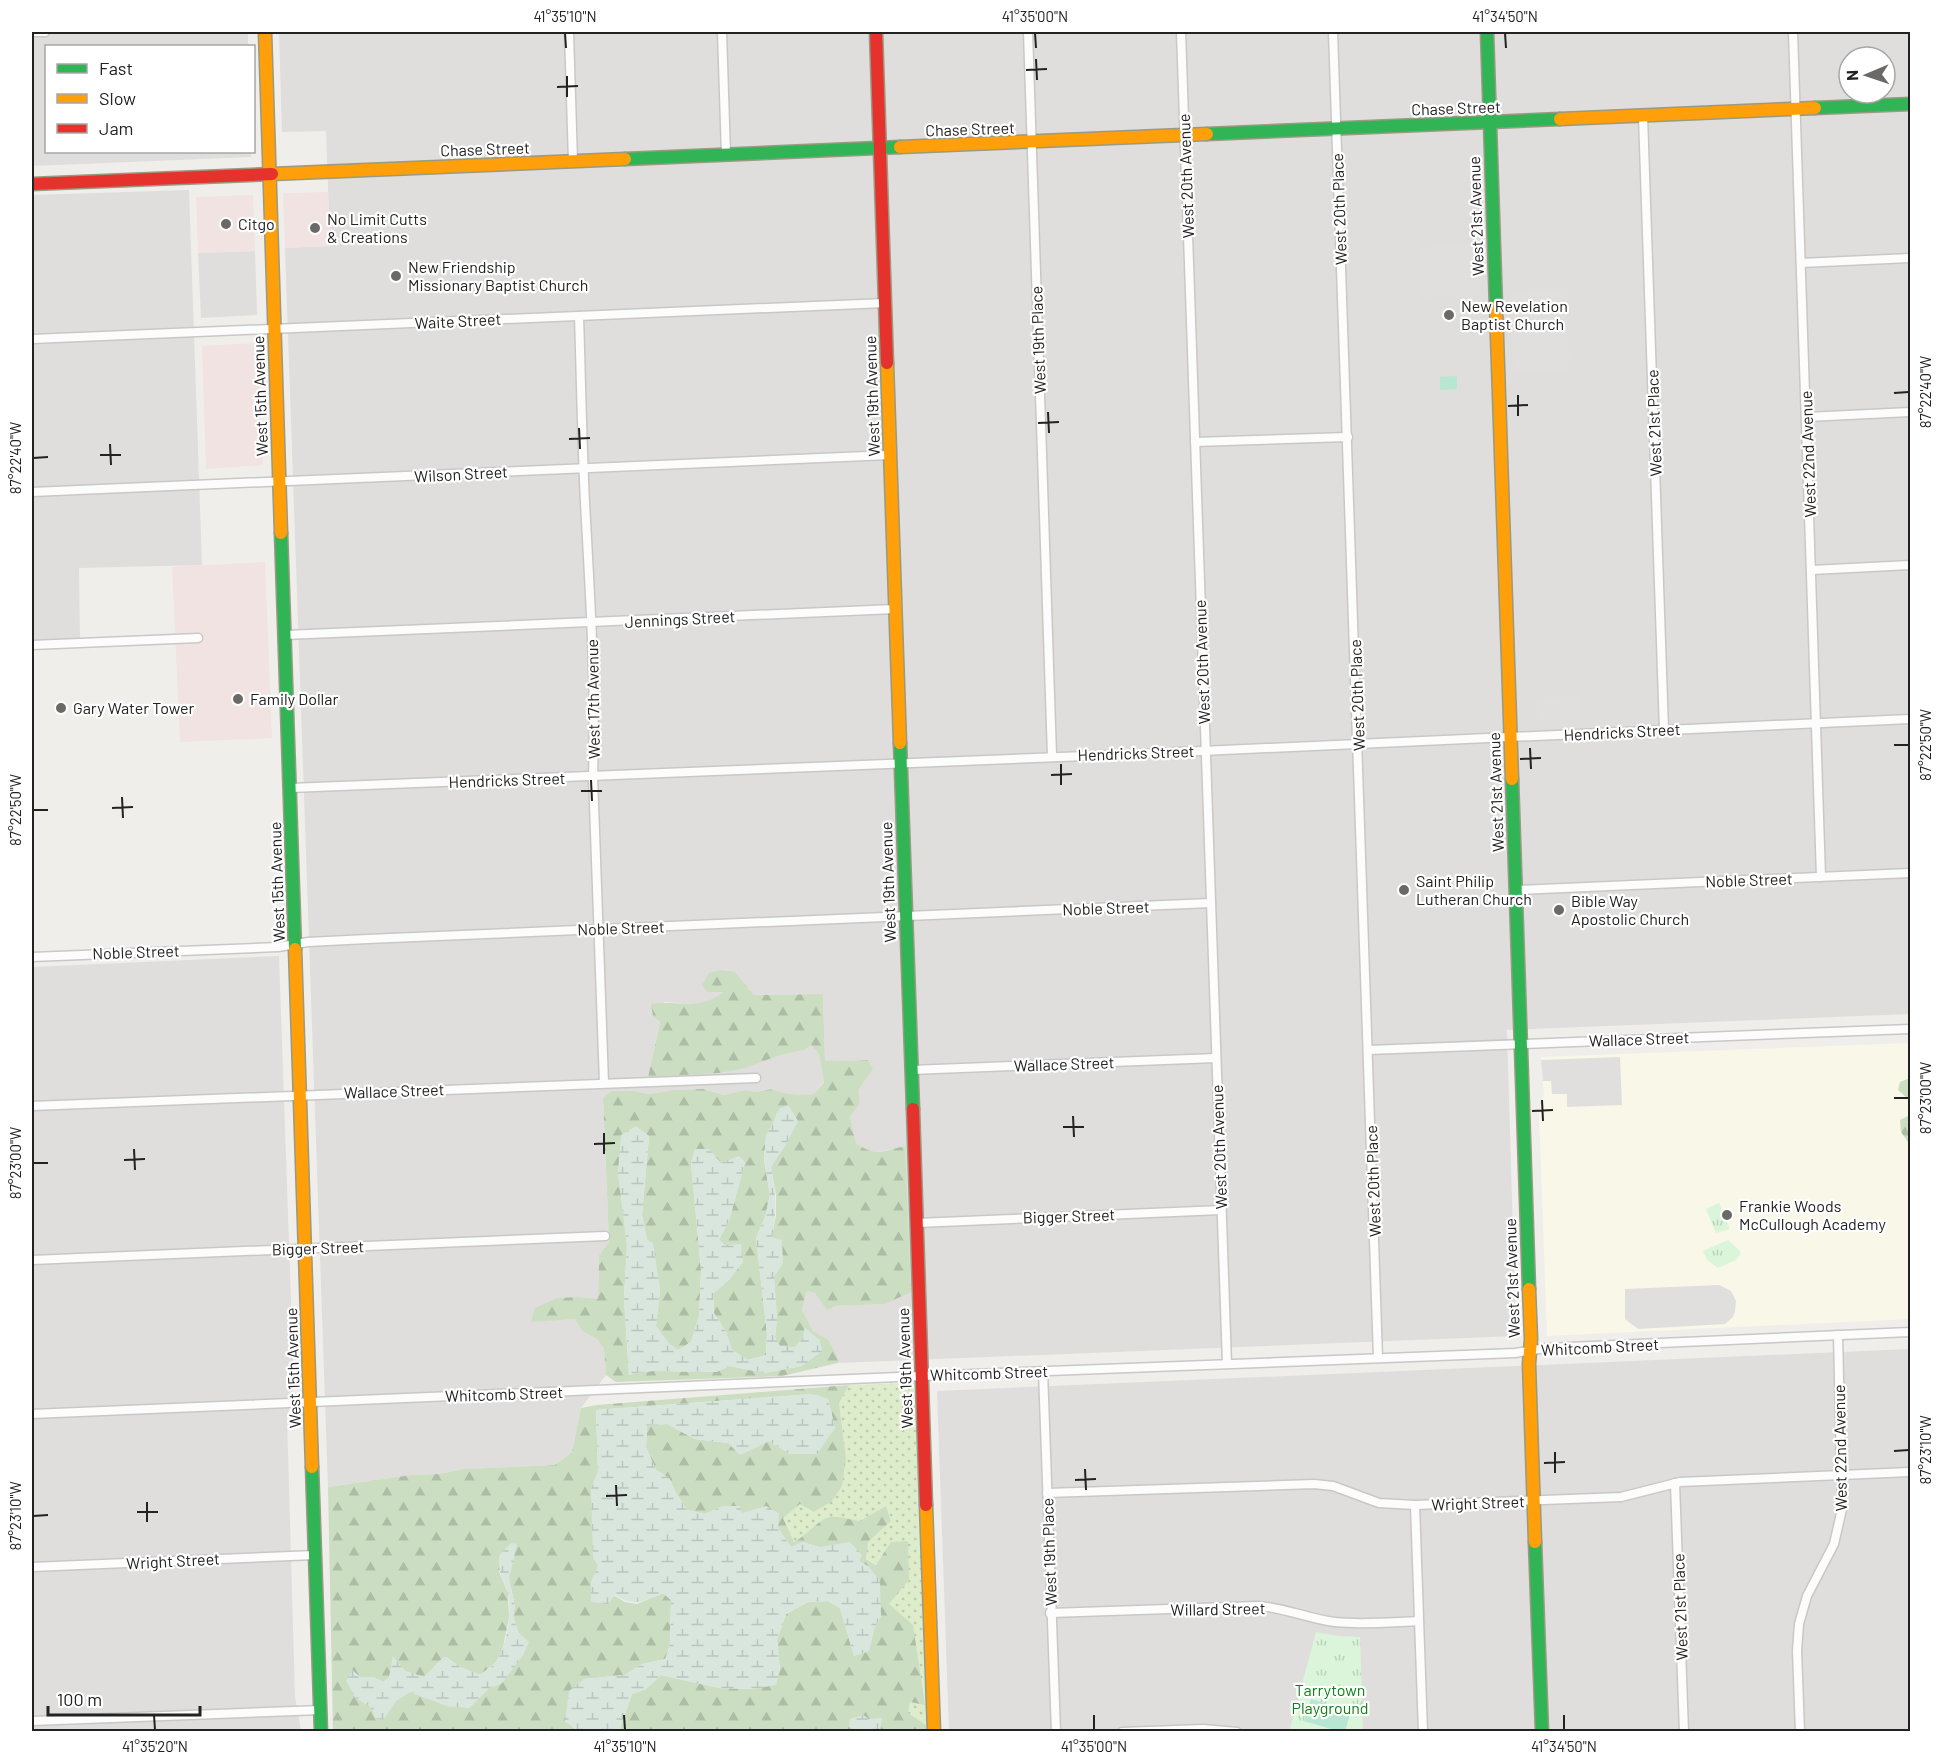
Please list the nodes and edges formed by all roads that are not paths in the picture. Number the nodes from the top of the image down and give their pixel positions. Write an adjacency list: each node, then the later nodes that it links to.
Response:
1 (32, 32): 2 (street)
2 (45, 32)
3 (265, 32): 22 (street, West 15th Avenue)
4 (568, 32): 21 (street)
5 (722, 32): 20 (street)
6 (876, 32): 19 (street, West 19th Avenue)
7 (1028, 32): 18 (street, West 19th Place)
8 (1181, 32): 17 (street, West 20th Avenue)
9 (1333, 32): 16 (street, West 20th Place)
10 (1487, 32): 15 (street, West 21st Avenue)
11 (1793, 32): 13 (street, West 22nd Avenue)
12 (1911, 104): 13 (street, Chase Street)
13 (1796, 109): 14 (street, Chase Street); 25 (street, West 22nd Avenue)
14 (1643, 116): 15 (street, Chase Street); 47 (street, West 21st Place)
15 (1490, 123): 16 (street, Chase Street); 48 (street, West 21st Avenue)
16 (1336, 130): 17 (street, Chase Street); 32 (street, West 20th Place)
17 (1184, 136): 18 (street, Chase Street); 33 (street, West 20th Avenue)
18 (1030, 142): 19 (street, Chase Street); 51 (street, West 19th Place)
19 (879, 149): 20 (street, Chase Street); 26 (street, West 19th Avenue)
20 (726, 155): 21 (street, Chase Street)
21 (573, 162): 22 (street, Chase Street)
22 (269, 174): 23 (street, Chase Street); 28 (street, West 15th Avenue)
23 (32, 184)
24 (1911, 258): 25 (street)
25 (1801, 263): 31 (street, West 22nd Avenue)
26 (885, 303): 27 (street, Waite Street); 34 (street, West 19th Avenue)
27 (579, 316): 28 (street, Waite Street); 35 (street, West 17th Avenue)
28 (275, 329): 29 (street, Waite Street); 36 (street, West 15th Avenue)
29 (32, 339)
30 (1911, 412): 31 (street)
31 (1807, 417): 39 (street, West 22nd Avenue)
32 (1348, 437): 33 (street); 49 (street, West 20th Place)
33 (1195, 442): 50 (street, West 20th Avenue)
34 (890, 455): 35 (street, Wilson Street); 40 (street, West 19th Avenue)
35 (584, 468): 36 (street, Wilson Street); 41 (street, West 17th Avenue)
36 (280, 482): 37 (street, Wilson Street); 42 (street, West 15th Avenue)
37 (32, 492)
38 (1911, 565): 39 (street)
39 (1812, 570): 46 (street, West 22nd Avenue)
40 (896, 609): 41 (street, Jennings Street); 52 (street, West 19th Avenue)
41 (591, 623): 42 (street, Jennings Street); 53 (street, West 17th Avenue)
42 (285, 634): 54 (street, West 15th Avenue)
43 (198, 638): 44 (street)
44 (32, 645)
45 (1911, 719): 46 (street, Hendricks Street)
46 (1816, 723): 47 (street, Hendricks Street); 56 (street, West 22nd Avenue)
47 (1664, 730): 48 (street, Hendricks Street)
48 (1511, 737): 49 (street, Hendricks Street); 57 (street, West 21st Avenue)
49 (1358, 744): 50 (street, Hendricks Street); 65 (street, West 20th Place)
50 (1205, 751): 51 (street, Hendricks Street); 58 (street, West 20th Avenue)
51 (1053, 756): 52 (street, Hendricks Street)
52 (901, 763): 53 (street, Hendricks Street); 59 (street, West 19th Avenue)
53 (593, 776): 54 (street, Hendricks Street); 60 (street, West 17th Avenue)
54 (290, 788): 61 (street, West 15th Avenue)
55 (1911, 873): 56 (street, Noble Street)
56 (1821, 877): 57 (street, Noble Street)
57 (1516, 890): 64 (street, West 21st Avenue)
58 (1210, 903): 59 (street, Noble Street); 66 (street, West 20th Avenue)
59 (906, 916): 60 (street, Noble Street); 67 (street, West 19th Avenue)
60 (599, 929): 61 (street, Noble Street); 69 (street, West 17th Avenue)
61 (295, 944): 62 (street, Noble Street); 70 (street, West 15th Avenue)
62 (32, 957)
63 (1911, 1029): 64 (street, Wallace Street)
64 (1521, 1044): 65 (street, Wallace Street); 79 (street, West 21st Avenue)
65 (1368, 1050): 80 (street, West 20th Place)
66 (1216, 1058): 67 (street, Wallace Street); 72 (street, West 20th Avenue)
67 (911, 1070): 73 (street, West 19th Avenue)
68 (756, 1078): 69 (street, Wallace Street)
69 (604, 1083): 70 (street, Wallace Street)
70 (300, 1095): 71 (street, Wallace Street); 75 (street, West 15th Avenue)
71 (32, 1106)
72 (1221, 1210): 73 (street, Bigger Street); 81 (street, West 20th Avenue)
73 (917, 1223): 83 (street, West 19th Avenue)
74 (605, 1236): 75 (street, Bigger Street)
75 (305, 1248): 76 (street, Bigger Street); 84 (street, West 15th Avenue)
76 (32, 1260)
77 (1911, 1332): 78 (street, Whitcomb Street)
78 (1838, 1335): 79 (street, Whitcomb Street); 87 (street, West 22nd Avenue)
79 (1530, 1351): 80 (street, Whitcomb Street); 90 (street, West 21st Avenue)
80 (1378, 1358): 81 (street, Whitcomb Street)
81 (1227, 1364): 82 (street, Whitcomb Street)
82 (1043, 1371): 83 (street, Whitcomb Street); 89 (street, West 19th Place)
83 (922, 1376): 84 (street, Whitcomb Street); 100 (street, West 19th Avenue)
84 (310, 1403): 85 (street, Whitcomb Street); 92 (street, West 15th Avenue)
85 (32, 1414)
86 (1911, 1472): 87 (street, Wright Street)
87 (1843, 1475): 88 (street, Wright Street); 107 (street, West 22nd Avenue)
88 (1675, 1483): 90 (street, Wright Street); 106 (street, West 21st Place)
89 (1047, 1493): 91 (street, Wright Street); 94 (street, West 19th Place)
90 (1534, 1501): 91 (street, Wright Street); 105 (street, West 21st Avenue)
91 (1415, 1505): 95 (street)
92 (315, 1555): 93 (street, Wright Street); 96 (street, West 15th Avenue)
93 (32, 1567)
94 (1050, 1613): 95 (street, Willard Street); 101 (street, West 19th Place)
95 (1419, 1621): 104 (street)
96 (321, 1710): 97 (street); 99 (street, West 15th Avenue)
97 (32, 1721)
98 (1176, 1730): 102 (street); 103 (street)
99 (321, 1731)
100 (934, 1731)
101 (1056, 1731)
102 (1122, 1731)
103 (1237, 1731)
104 (1423, 1731)
105 (1542, 1731)
106 (1684, 1731)
107 (1800, 1731)

